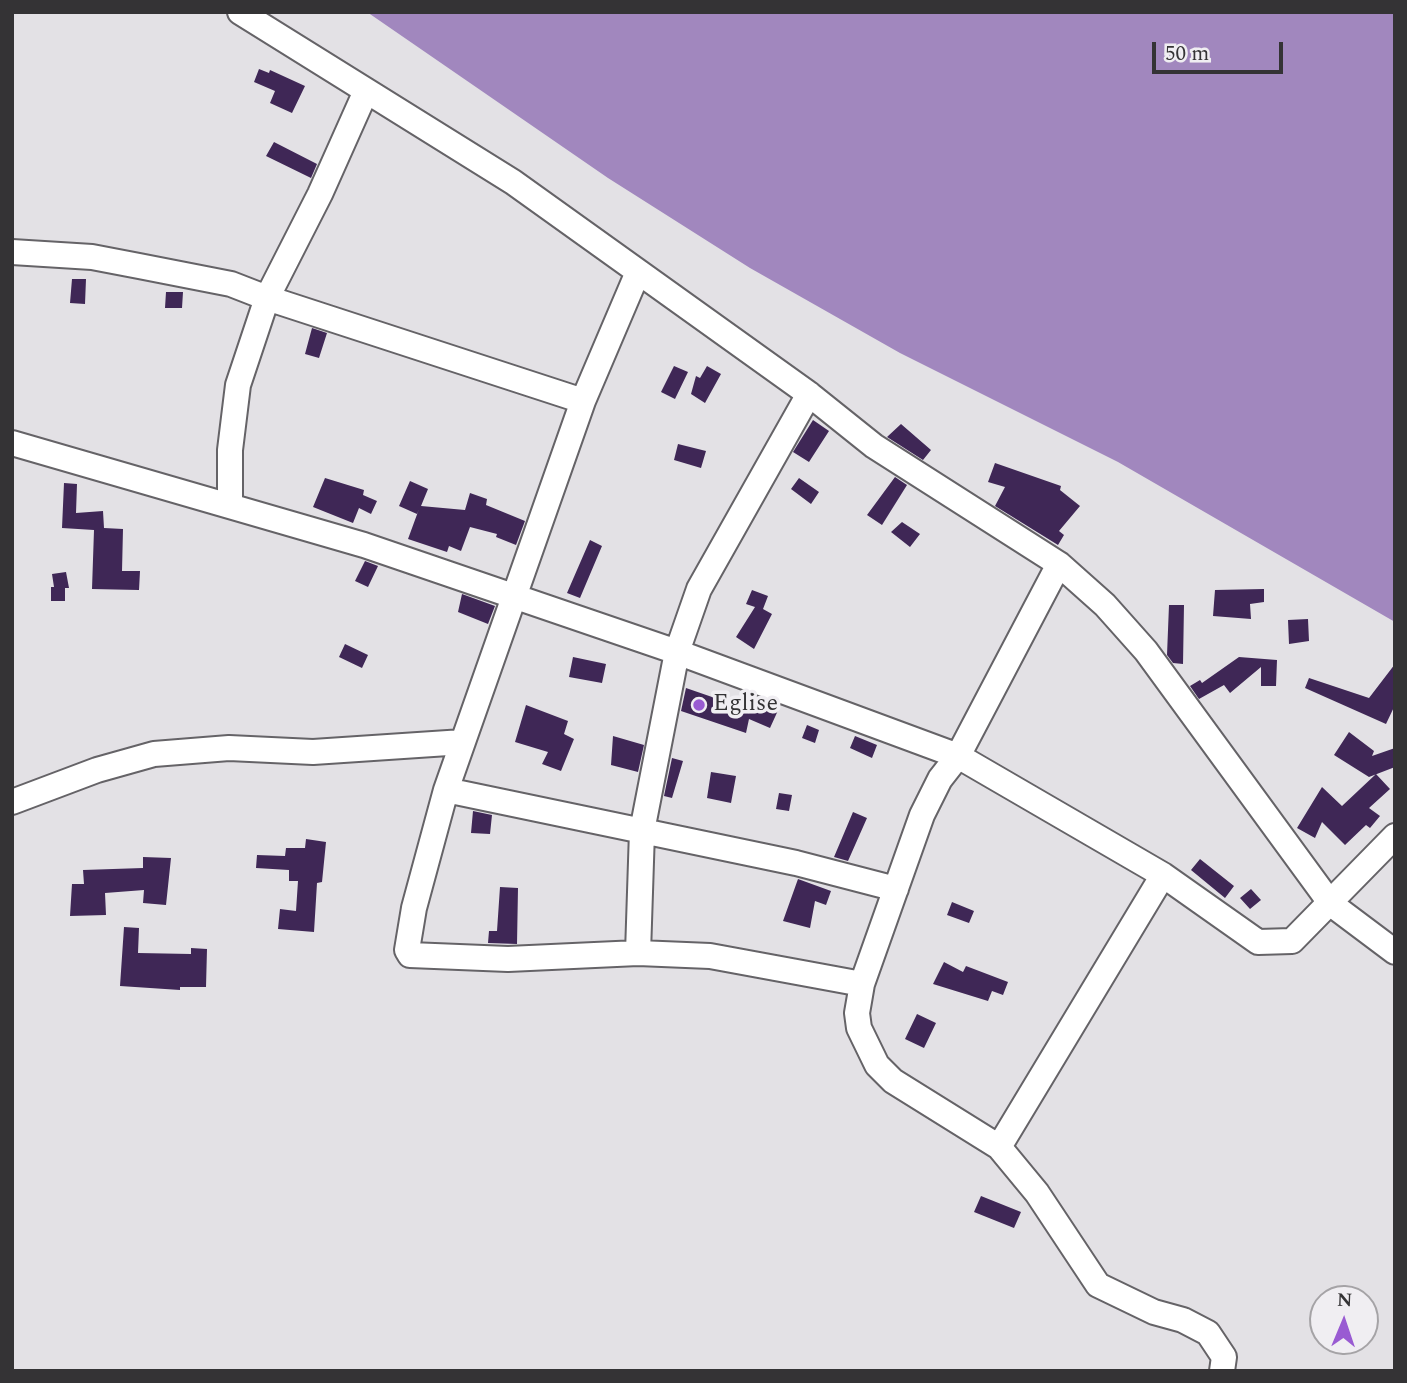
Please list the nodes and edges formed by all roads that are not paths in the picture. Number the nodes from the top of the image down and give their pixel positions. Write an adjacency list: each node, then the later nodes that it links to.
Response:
1 (240, 12): 2 (street)
2 (366, 91): 4 (street); 5 (street)
3 (12, 252): 5 (street)
4 (638, 272): 6 (street); 7 (street)
5 (267, 298): 7 (street); 9 (street)
6 (809, 394): 10 (street); 12 (street)
7 (583, 401): 11 (street)
8 (12, 443): 9 (street)
9 (230, 505): 11 (street)
10 (1059, 564): 14 (street); 21 (street)
11 (513, 597): 12 (street); 13 (street)
12 (677, 652): 14 (street); 17 (street)
13 (463, 742): 15 (street); 16 (street)
14 (958, 756): 19 (street); 20 (street)
15 (446, 790): 17 (street); 23 (street)
16 (12, 802)
17 (642, 831): 20 (street); 23 (street)
18 (1395, 836): 21 (street)
19 (1163, 875): 21 (street); 25 (street)
20 (896, 889): 24 (street)
21 (1331, 904): 22 (street)
22 (1395, 952)
23 (638, 953): 24 (street)
24 (862, 984): 25 (street)
25 (999, 1147): 26 (street)
26 (1222, 1371)

